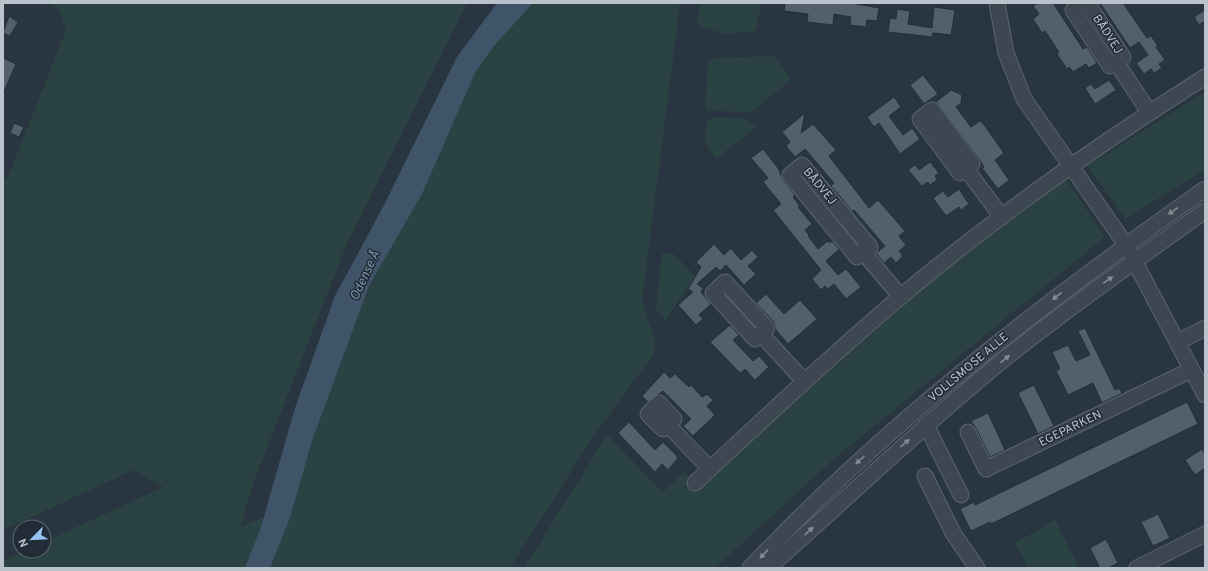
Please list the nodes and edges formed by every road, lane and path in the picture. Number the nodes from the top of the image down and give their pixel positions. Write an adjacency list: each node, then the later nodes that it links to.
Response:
1 (997, 3): 7 (street)
2 (1084, 3): 4 (street, BÅDVEJ)
3 (1088, 3): 4 (street, BÅDVEJ)
4 (1116, 62): 6 (street, BÅDVEJ)
5 (1205, 77): 6 (street)
6 (1149, 112): 7 (street)
7 (1072, 166): 11 (street); 12 (street)
8 (966, 169): 11 (street)
9 (1205, 189): 12 (street, VOLLSMOSE ALLE, one-way to 12)
10 (1205, 211): 14 (street, VOLLSMOSE ALLE)
11 (1002, 217): 15 (street)
12 (1126, 245): 14 (street); 30 (street, VOLLSMOSE ALLE, one-way to 30)
13 (863, 252): 13 (street, BÅDVEJ); 15 (street)
14 (1135, 261): 18 (street); 23 (street, VOLLSMOSE ALLE, one-way to 14)
15 (901, 297): 20 (street)
16 (1205, 328): 18 (street)
17 (761, 334): 20 (street)
18 (1178, 342): 19 (street)
19 (1191, 370): 21 (street); 24 (street, EGEPARKEN)
20 (804, 381): 25 (street)
21 (1205, 395)
22 (668, 425): 25 (street)
23 (926, 425): 28 (street); 31 (street, VOLLSMOSE ALLE, one-way to 23)
24 (968, 432)
25 (710, 469): 27 (street)
26 (925, 476): 32 (street)
27 (695, 483)
28 (961, 495)
29 (1205, 534): 33 (street)
30 (750, 568)
31 (768, 568)
32 (977, 568)
33 (1137, 568)

